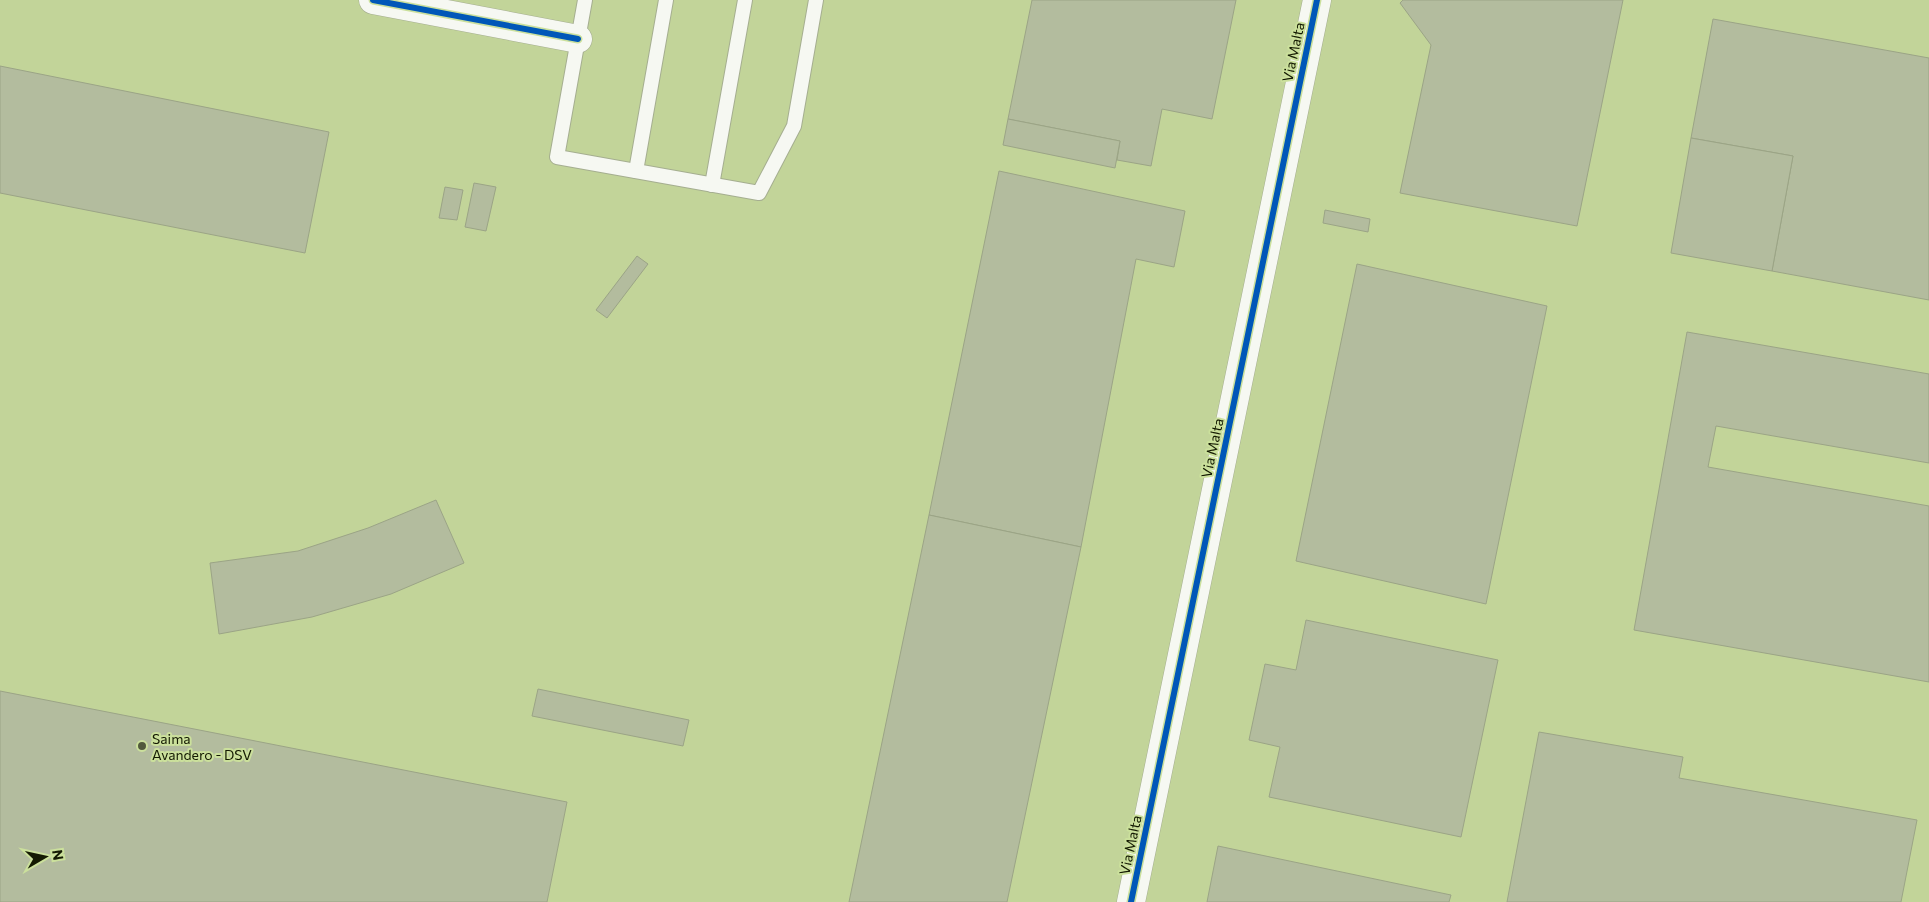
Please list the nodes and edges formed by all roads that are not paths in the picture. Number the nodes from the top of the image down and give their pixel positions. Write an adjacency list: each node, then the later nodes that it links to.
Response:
1 (373, 0): 7 (street)
2 (585, 0): 7 (lane)
3 (666, 0): 8 (lane)
4 (745, 0): 9 (lane)
5 (816, 0): 9 (lane)
6 (1316, 0): 10 (street, Via Malta)
7 (578, 40): 8 (lane)
8 (636, 172): 9 (lane)
9 (712, 185)
10 (1131, 902)

